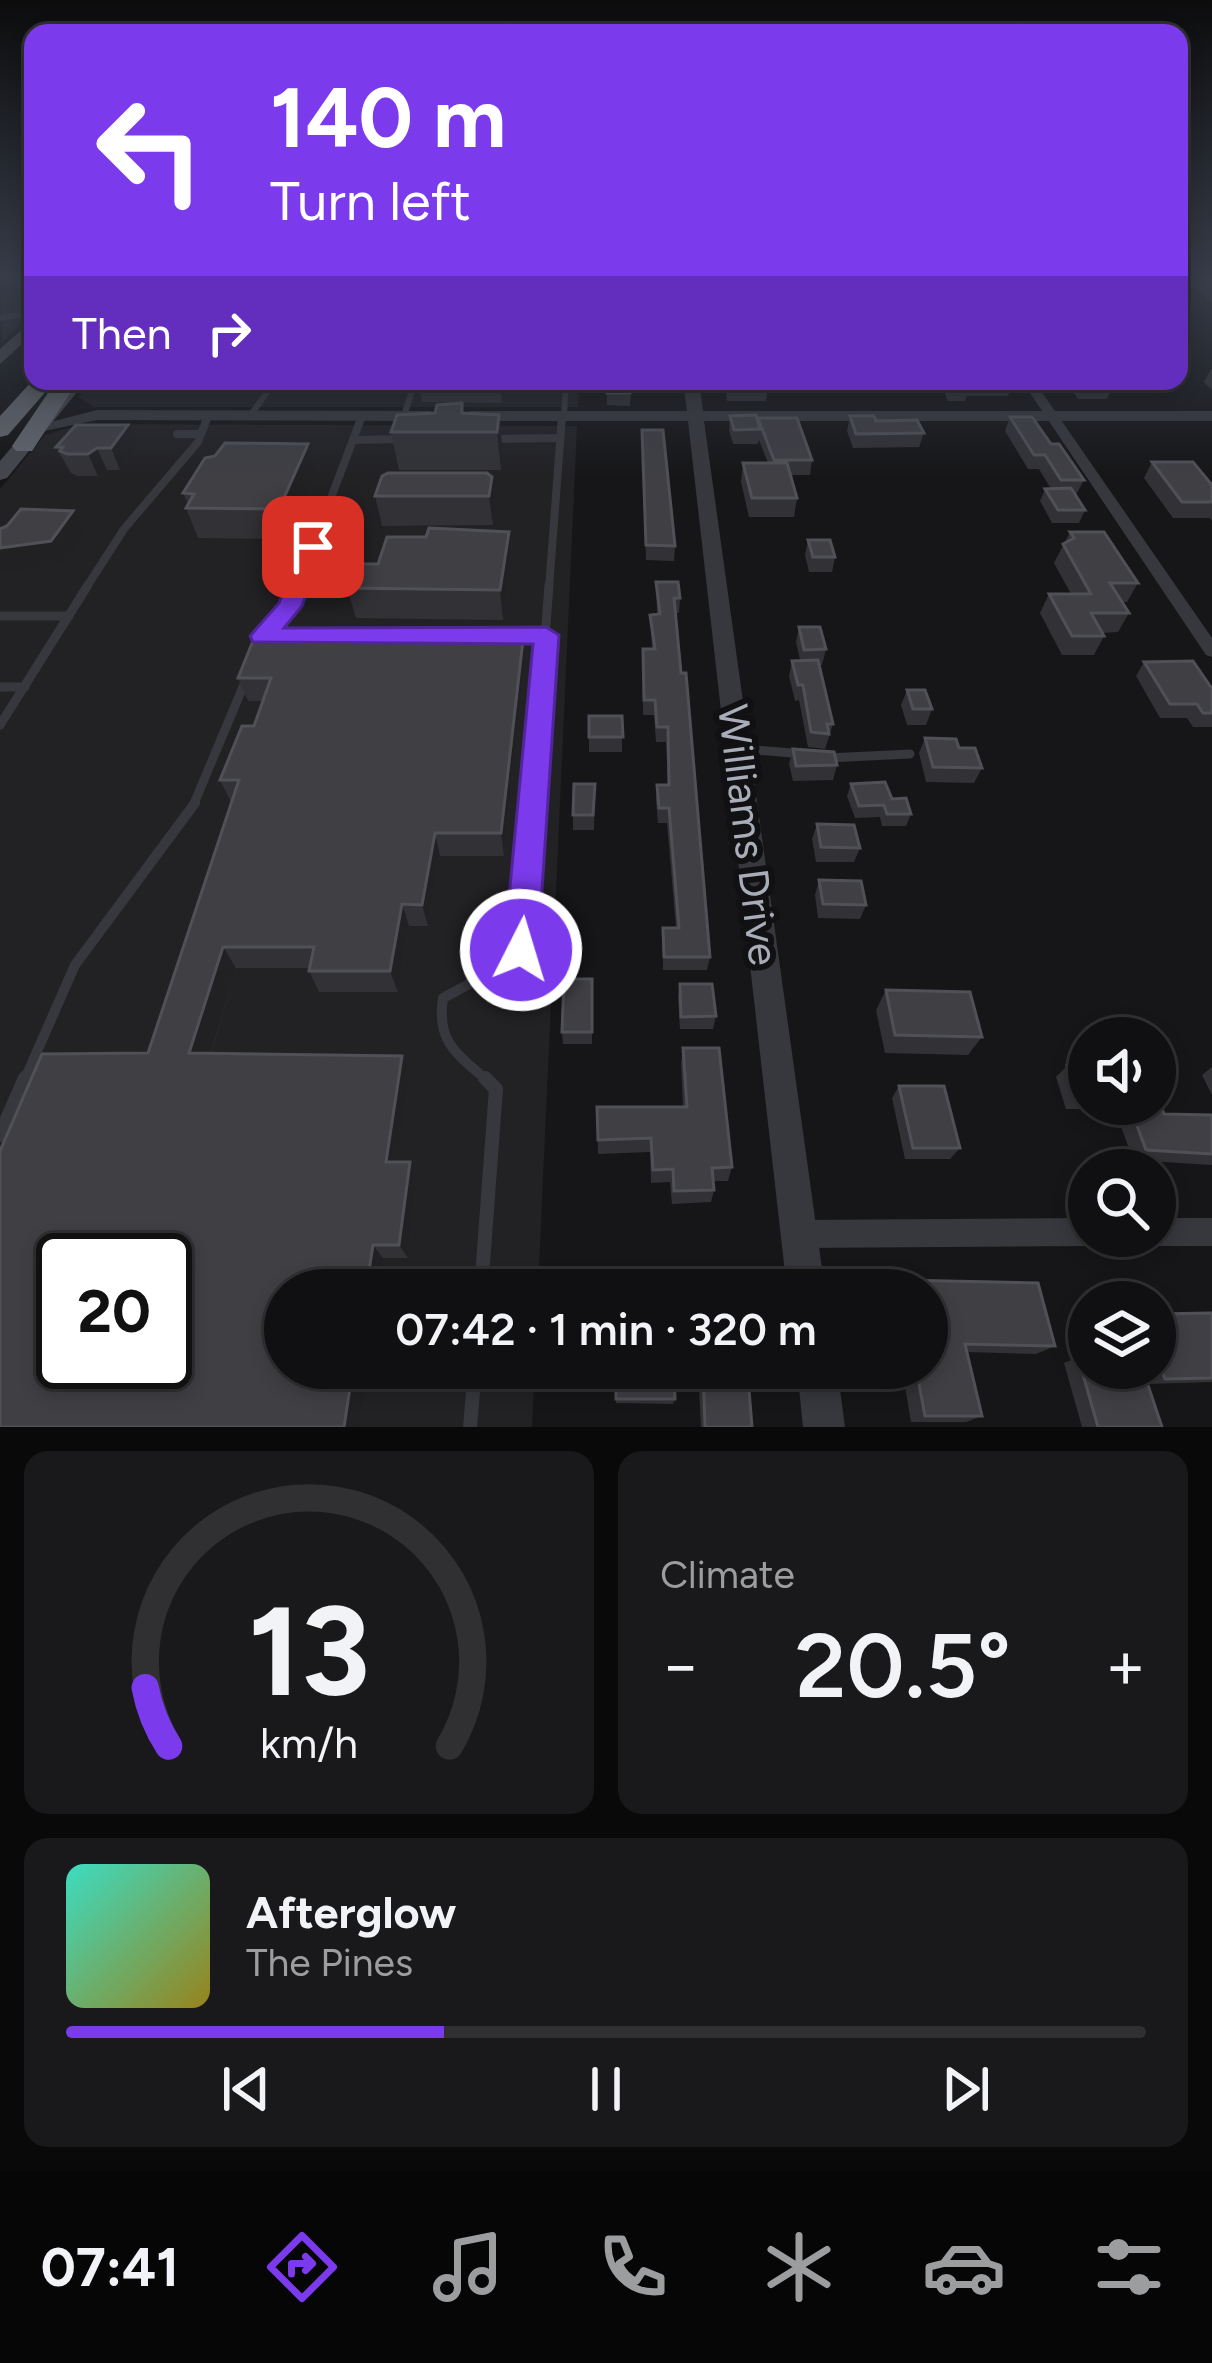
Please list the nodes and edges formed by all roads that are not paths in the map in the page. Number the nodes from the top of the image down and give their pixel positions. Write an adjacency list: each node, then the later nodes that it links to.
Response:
1 (24, 373): 10 (highway)
2 (36, 390): 21 (highway)
3 (65, 390): 24 (highway)
4 (66, 390): 11 (main road)
5 (269, 390): 14 (lane)
6 (412, 390): 16 (lane)
7 (565, 390): 17 (lane)
8 (692, 390): 18 (street, Williams Drive)
9 (1034, 390): 19 (street)
10 (0, 398)
11 (56, 404): 12 (street); 24 (main road)
12 (97, 416): 13 (street); 24 (street)
13 (208, 416): 14 (street); 23 (lane)
14 (250, 416): 15 (street)
15 (362, 416): 16 (street); 28 (lane)
16 (404, 416): 17 (street)
17 (563, 416): 18 (street); 26 (lane)
18 (695, 416): 19 (street); 40 (street, Williams Drive)
19 (1052, 416): 20 (street); 36 (street)
20 (1212, 416)
21 (0, 430)
22 (177, 434): 23 (lane)
23 (201, 434): 31 (lane)
24 (31, 436): 29 (main road)
25 (412, 438): 28 (lane)
26 (559, 438): 27 (lane); 33 (lane)
27 (482, 439)
28 (353, 440): 34 (lane)
29 (0, 474)
30 (0, 616): 31 (lane)
31 (69, 616): 38 (lane)
32 (523, 635): 33 (lane)
33 (546, 635): 47 (lane)
34 (262, 636): 35 (lane); 42 (lane)
35 (286, 636)
36 (1212, 651)
37 (0, 687): 38 (lane)
38 (25, 687): 39 (lane)
39 (0, 725)
40 (738, 748): 41 (lane); 46 (street, Williams Drive)
41 (910, 754)
42 (0, 1135)
43 (1068, 1232): 46 (street)
44 (1176, 1232): 45 (street)
45 (1212, 1232)
46 (799, 1234): 48 (street, Williams Drive)
47 (483, 1269)
48 (803, 1269)
49 (473, 1389): 51 (lane)
50 (819, 1389): 52 (street)
51 (470, 1427)
52 (824, 1427)

